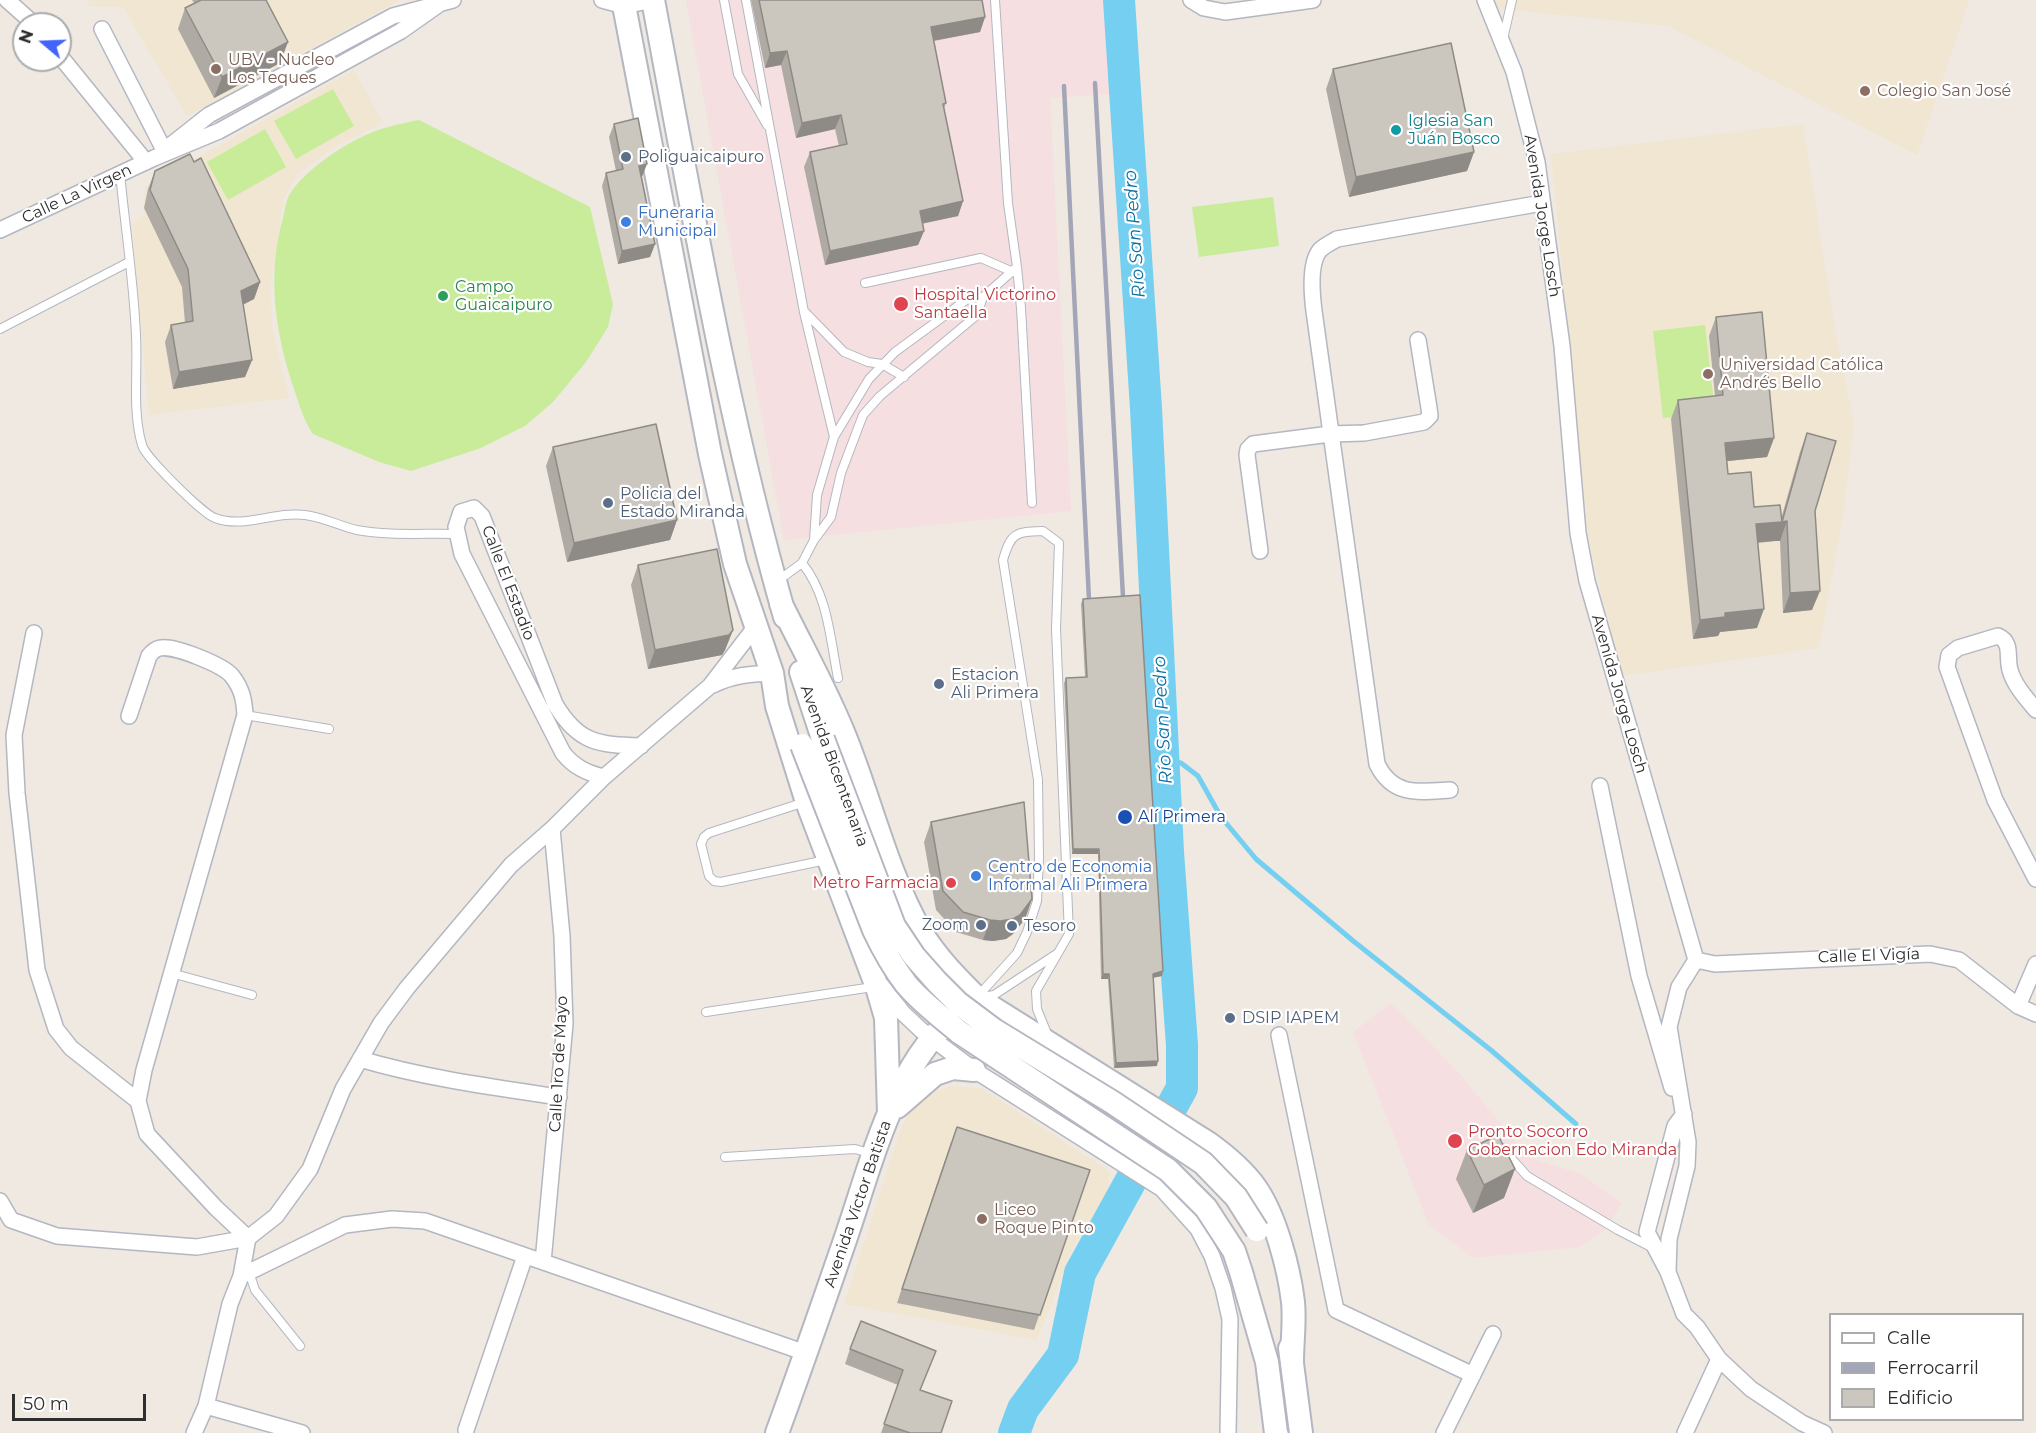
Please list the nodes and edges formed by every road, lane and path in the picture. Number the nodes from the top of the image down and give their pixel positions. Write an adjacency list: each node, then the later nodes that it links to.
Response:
1 (7, 0): 13 (street)
2 (602, 0): 12 (street)
3 (653, 0): 12 (street); 42 (main road, Avenida Bicentenaria)
4 (724, 0): 21 (lane)
5 (746, 0): 21 (lane)
6 (995, 0): 27 (lane)
7 (1191, 0): 8 (street)
8 (1313, 0)
9 (1485, 0): 15 (street, Avenida Jorge Losch)
10 (1512, 0): 15 (lane)
11 (446, 2): 16 (street, Calle La Virgen); 17 (street, Calle La Virgen)
12 (624, 3): 43 (main road, Avenida Bicentenaria)
13 (20, 12)
14 (102, 29): 22 (street)
15 (1502, 43): 24 (street, Avenida Jorge Losch)
16 (338, 46): 17 (street); 19 (street, Calle La Virgen)
17 (346, 61): 20 (street, Calle La Virgen)
18 (72, 69): 22 (street)
19 (240, 98): 20 (street); 22 (street, Calle La Virgen)
20 (249, 113): 22 (street, Calle La Virgen)
21 (770, 131): 30 (lane)
22 (155, 156): 23 (street, Calle La Virgen)
23 (120, 173): 25 (street, Calle La Virgen); 26 (lane)
24 (1542, 203): 35 (street); 62 (street, Avenida Jorge Losch)
25 (0, 230)
26 (129, 262): 31 (lane); 38 (lane)
27 (1015, 269): 28 (lane); 29 (lane); 37 (lane)
28 (865, 283)
29 (983, 297): 33 (lane); 34 (lane)
30 (804, 312): 33 (lane); 36 (lane)
31 (0, 329)
32 (1418, 340): 35 (street)
33 (882, 364): 34 (lane); 36 (lane)
34 (904, 377): 39 (lane)
35 (1330, 434): 40 (street); 56 (street)
36 (834, 437): 39 (lane)
37 (1032, 503)
38 (457, 534): 53 (street, Calle El Estadio); 54 (street, Calle El Estadio)
39 (814, 540): 41 (lane)
40 (1260, 551)
41 (802, 563): 42 (lane); 46 (lane)
42 (778, 594): 52 (main road, Avenida Bicentenaria); 67 (main road)
43 (756, 626): 45 (main road, Avenida Bicentenaria); 47 (street)
44 (34, 633): 77 (street)
45 (773, 676): 47 (street); 52 (main road, Avenida Bicentenaria); 57 (main road)
46 (838, 678)
47 (710, 686): 53 (street)
48 (2036, 710): 60 (street)
49 (245, 715): 50 (street); 51 (lane); 64 (street)
50 (129, 716)
51 (329, 729)
52 (812, 742): 95 (main road, Avenida Bicentenaria, bridge); 103 (main road, Avenida Bicentenaria, bridge)
53 (641, 747): 54 (street)
54 (604, 777): 58 (street)
55 (1600, 786): 78 (street)
56 (1450, 790)
57 (807, 802): 59 (main road); 59 (lane)
58 (552, 829): 74 (street); 76 (street, Calle 1ro de Mayo)
59 (828, 859): 65 (main road)
60 (2036, 879)
61 (1060, 952): 67 (lane); 67 (lane); 73 (lane)
62 (1696, 960): 68 (street, Calle El Vigía); 78 (street)
63 (2036, 964): 68 (street)
64 (171, 973): 66 (lane); 77 (street)
65 (874, 978): 69 (lane); 72 (street); 79 (main road)
66 (252, 994)
67 (977, 998): 72 (main road, Avenida Víctor Batista); 73 (main road)
68 (2018, 1006): 70 (street, Calle El Vigía)
69 (706, 1012)
70 (2036, 1014)
71 (1279, 1035): 96 (street)
72 (931, 1038): 75 (street); 79 (main road, Avenida Víctor Batista)
73 (1051, 1043): 95 (main road)
74 (360, 1059): 76 (street); 85 (street)
75 (974, 1070): 79 (main road); 102 (street)
76 (559, 1097): 88 (street, Calle 1ro de Mayo)
77 (138, 1101): 85 (street)
78 (1684, 1108): 86 (street); 89 (street)
79 (889, 1113): 81 (main road, Avenida Víctor Batista)
80 (1497, 1142): 86 (lane)
81 (875, 1154): 82 (lane); 93 (main road, Avenida Víctor Batista)
82 (725, 1156)
83 (0, 1201): 84 (street)
84 (5, 1223): 85 (street)
85 (248, 1238): 90 (street)
86 (1655, 1249): 89 (street)
87 (525, 1256): 88 (street); 90 (street); 98 (street)
88 (543, 1262): 93 (street)
89 (1668, 1272): 94 (street)
90 (245, 1274): 92 (lane); 97 (street)
91 (1493, 1334): 96 (street)
92 (300, 1346)
93 (806, 1353): 101 (main road, Avenida Víctor Batista)
94 (1719, 1359): 106 (street); 107 (street)
95 (1292, 1362): 104 (main road)
96 (1473, 1375): 105 (street)
97 (206, 1406): 99 (street); 100 (street)
98 (466, 1430)
99 (194, 1433)
100 (302, 1433)
101 (777, 1433)
102 (1228, 1433)
103 (1276, 1433)
104 (1301, 1433)
105 (1444, 1433)
106 (1685, 1433)
107 (1824, 1433)

